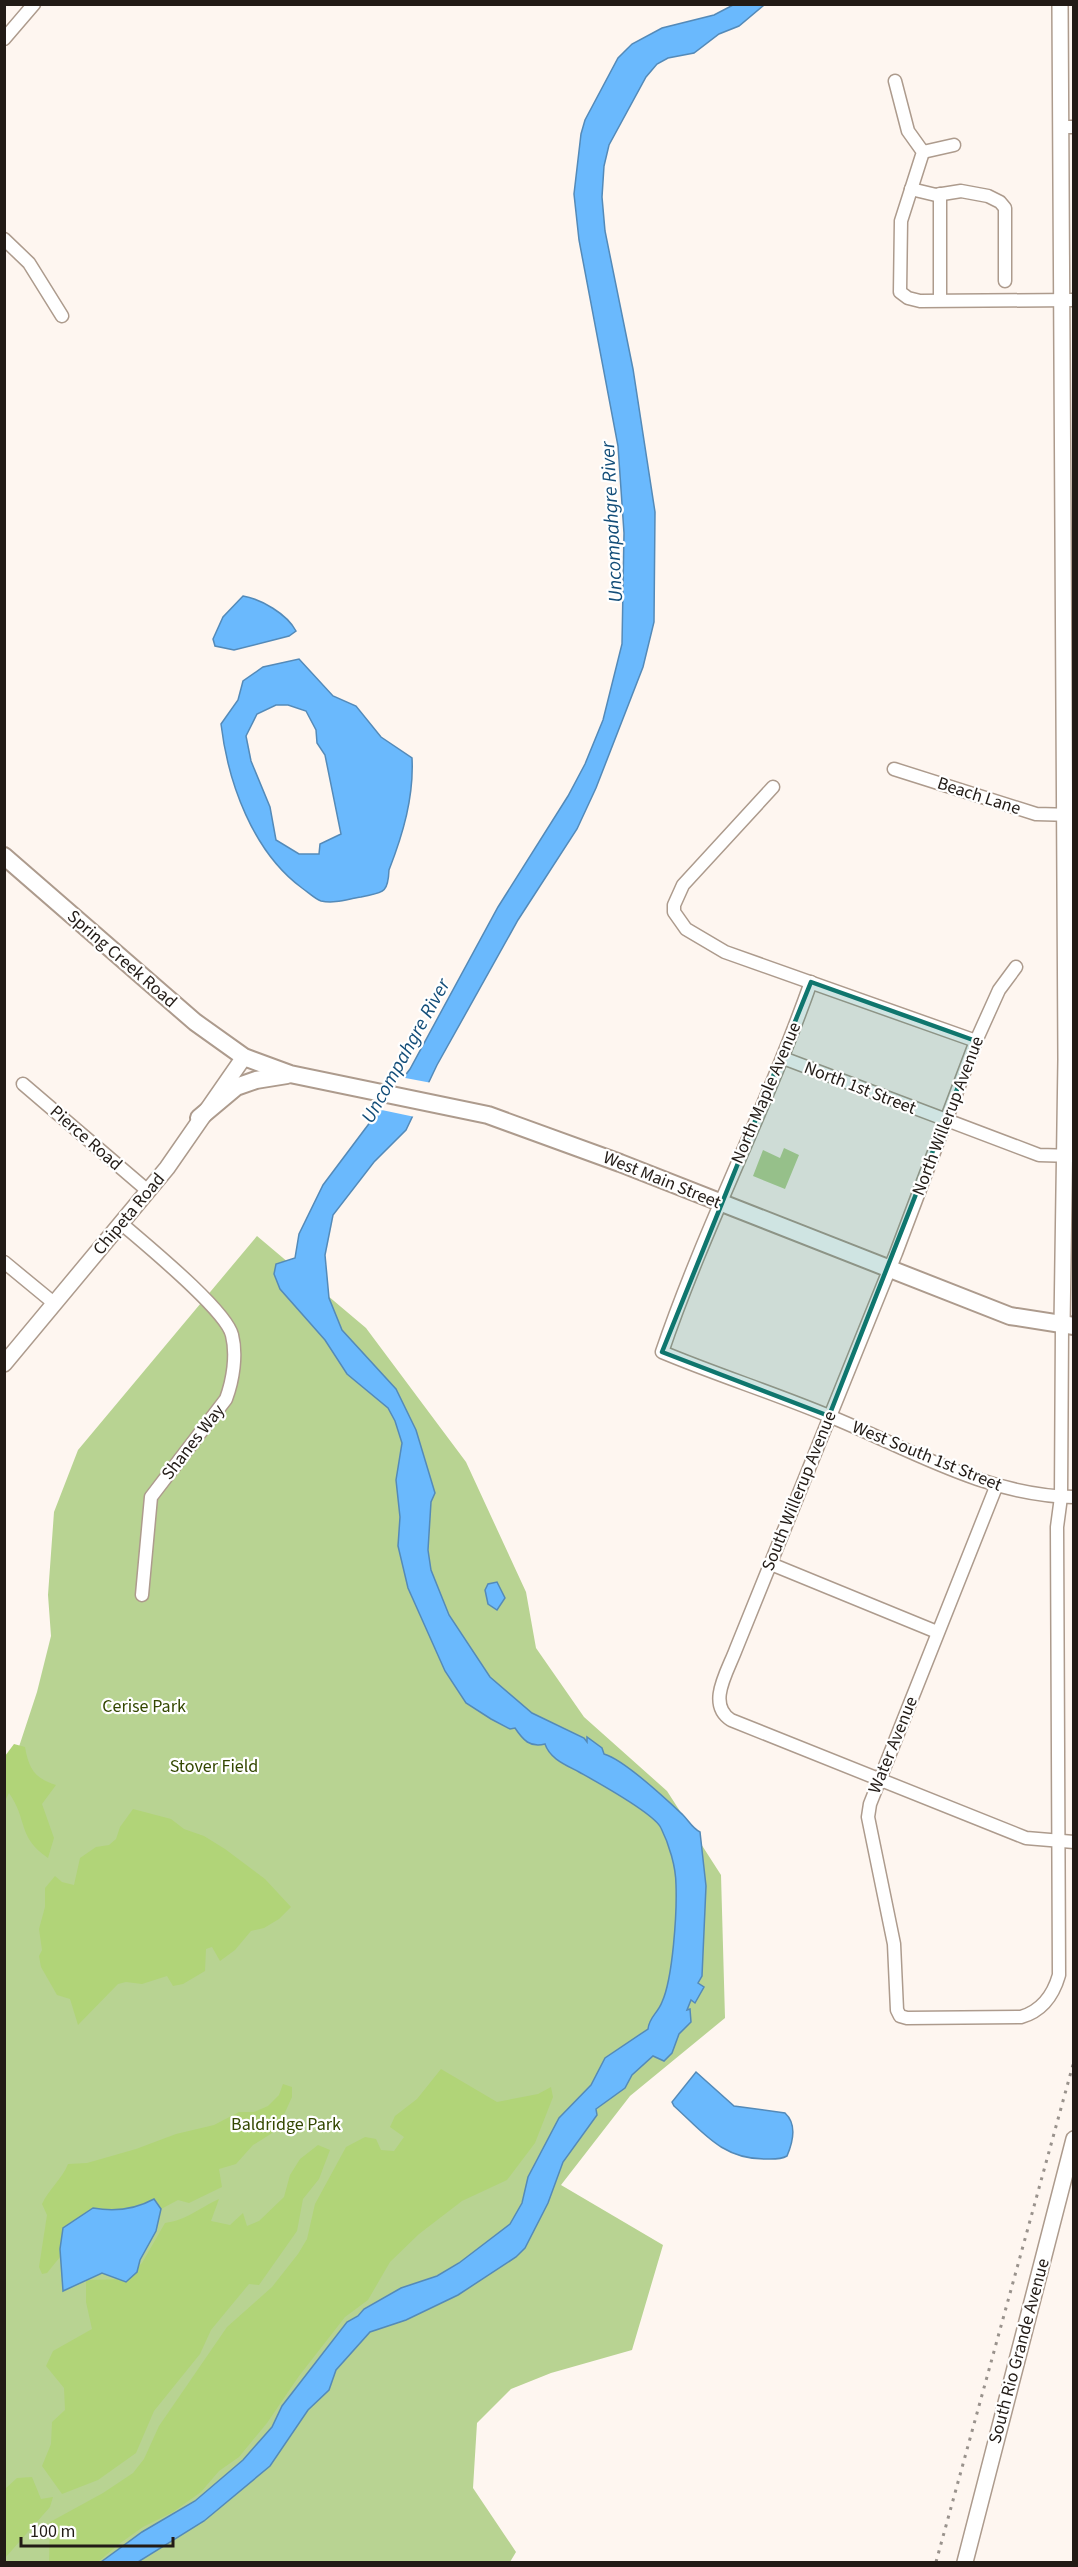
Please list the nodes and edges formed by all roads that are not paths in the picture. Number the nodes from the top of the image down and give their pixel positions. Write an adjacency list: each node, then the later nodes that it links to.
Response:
1 (34, 4): 3 (street)
2 (1060, 4): 5 (street)
3 (4, 39)
4 (895, 81): 7 (street)
5 (1067, 127): 13 (street)
6 (954, 145): 7 (street)
7 (923, 152): 8 (street)
8 (911, 189): 9 (street); 12 (street)
9 (940, 194): 11 (street); 12 (street)
10 (4, 239): 14 (street)
11 (1005, 281)
12 (940, 300): 13 (street)
13 (1067, 300): 15 (street)
14 (62, 316)
15 (1068, 470): 16 (street)
16 (1069, 643): 19 (street)
17 (894, 769): 19 (street, Beach Lane)
18 (773, 787): 22 (street)
19 (1069, 815): 30 (street)
20 (4, 856): 24 (main road, Spring Creek Road)
21 (1016, 967): 23 (street, North Willerup Avenue)
22 (811, 981): 23 (street); 25 (street, North Maple Avenue)
23 (976, 1041): 29 (street, North Willerup Avenue)
24 (244, 1057): 26 (main road, West Main Street); 28 (street, Chipeta Road)
25 (783, 1058): 29 (street, North 1st Street); 32 (street, North Maple Avenue)
26 (290, 1074): 28 (main road); 32 (main road, West Main Street)
27 (23, 1084): 31 (street, Pierce Road)
28 (200, 1118): 31 (street, Chipeta Road)
29 (945, 1121): 30 (street, North 1st Street); 35 (street, North Willerup Avenue)
30 (1068, 1156): 37 (street)
31 (148, 1191): 33 (street, Chipeta Road)
32 (720, 1203): 35 (main road, West Main Street); 38 (street, North Maple Avenue)
33 (122, 1224): 36 (street, Chipeta Road); 45 (street, Shanes Way)
34 (4, 1262): 36 (street)
35 (889, 1269): 37 (main road, West Main Street); 40 (street, South Willerup Avenue)
36 (55, 1304): 39 (street, Chipeta Road)
37 (1068, 1325): 42 (street)
38 (662, 1352): 40 (street, West South 1st Street)
39 (4, 1364)
40 (829, 1416): 41 (street, West South 1st Street); 44 (street, South Willerup Avenue)
41 (996, 1487): 42 (street, West South 1st Street); 46 (street, Water Avenue)
42 (1060, 1497): 43 (street, West South 1st Street); 48 (street)
43 (1074, 1497)
44 (771, 1564): 46 (street); 47 (street, South Willerup Avenue)
45 (142, 1595)
46 (937, 1632): 47 (street, Water Avenue)
47 (880, 1780): 48 (street); 48 (street, Water Avenue)
48 (1059, 1842): 49 (street)
49 (1074, 1842)
50 (1074, 2139): 51 (street, South Rio Grande Avenue)
51 (1068, 2186): 52 (street, South Rio Grande Avenue)
52 (965, 2562)

